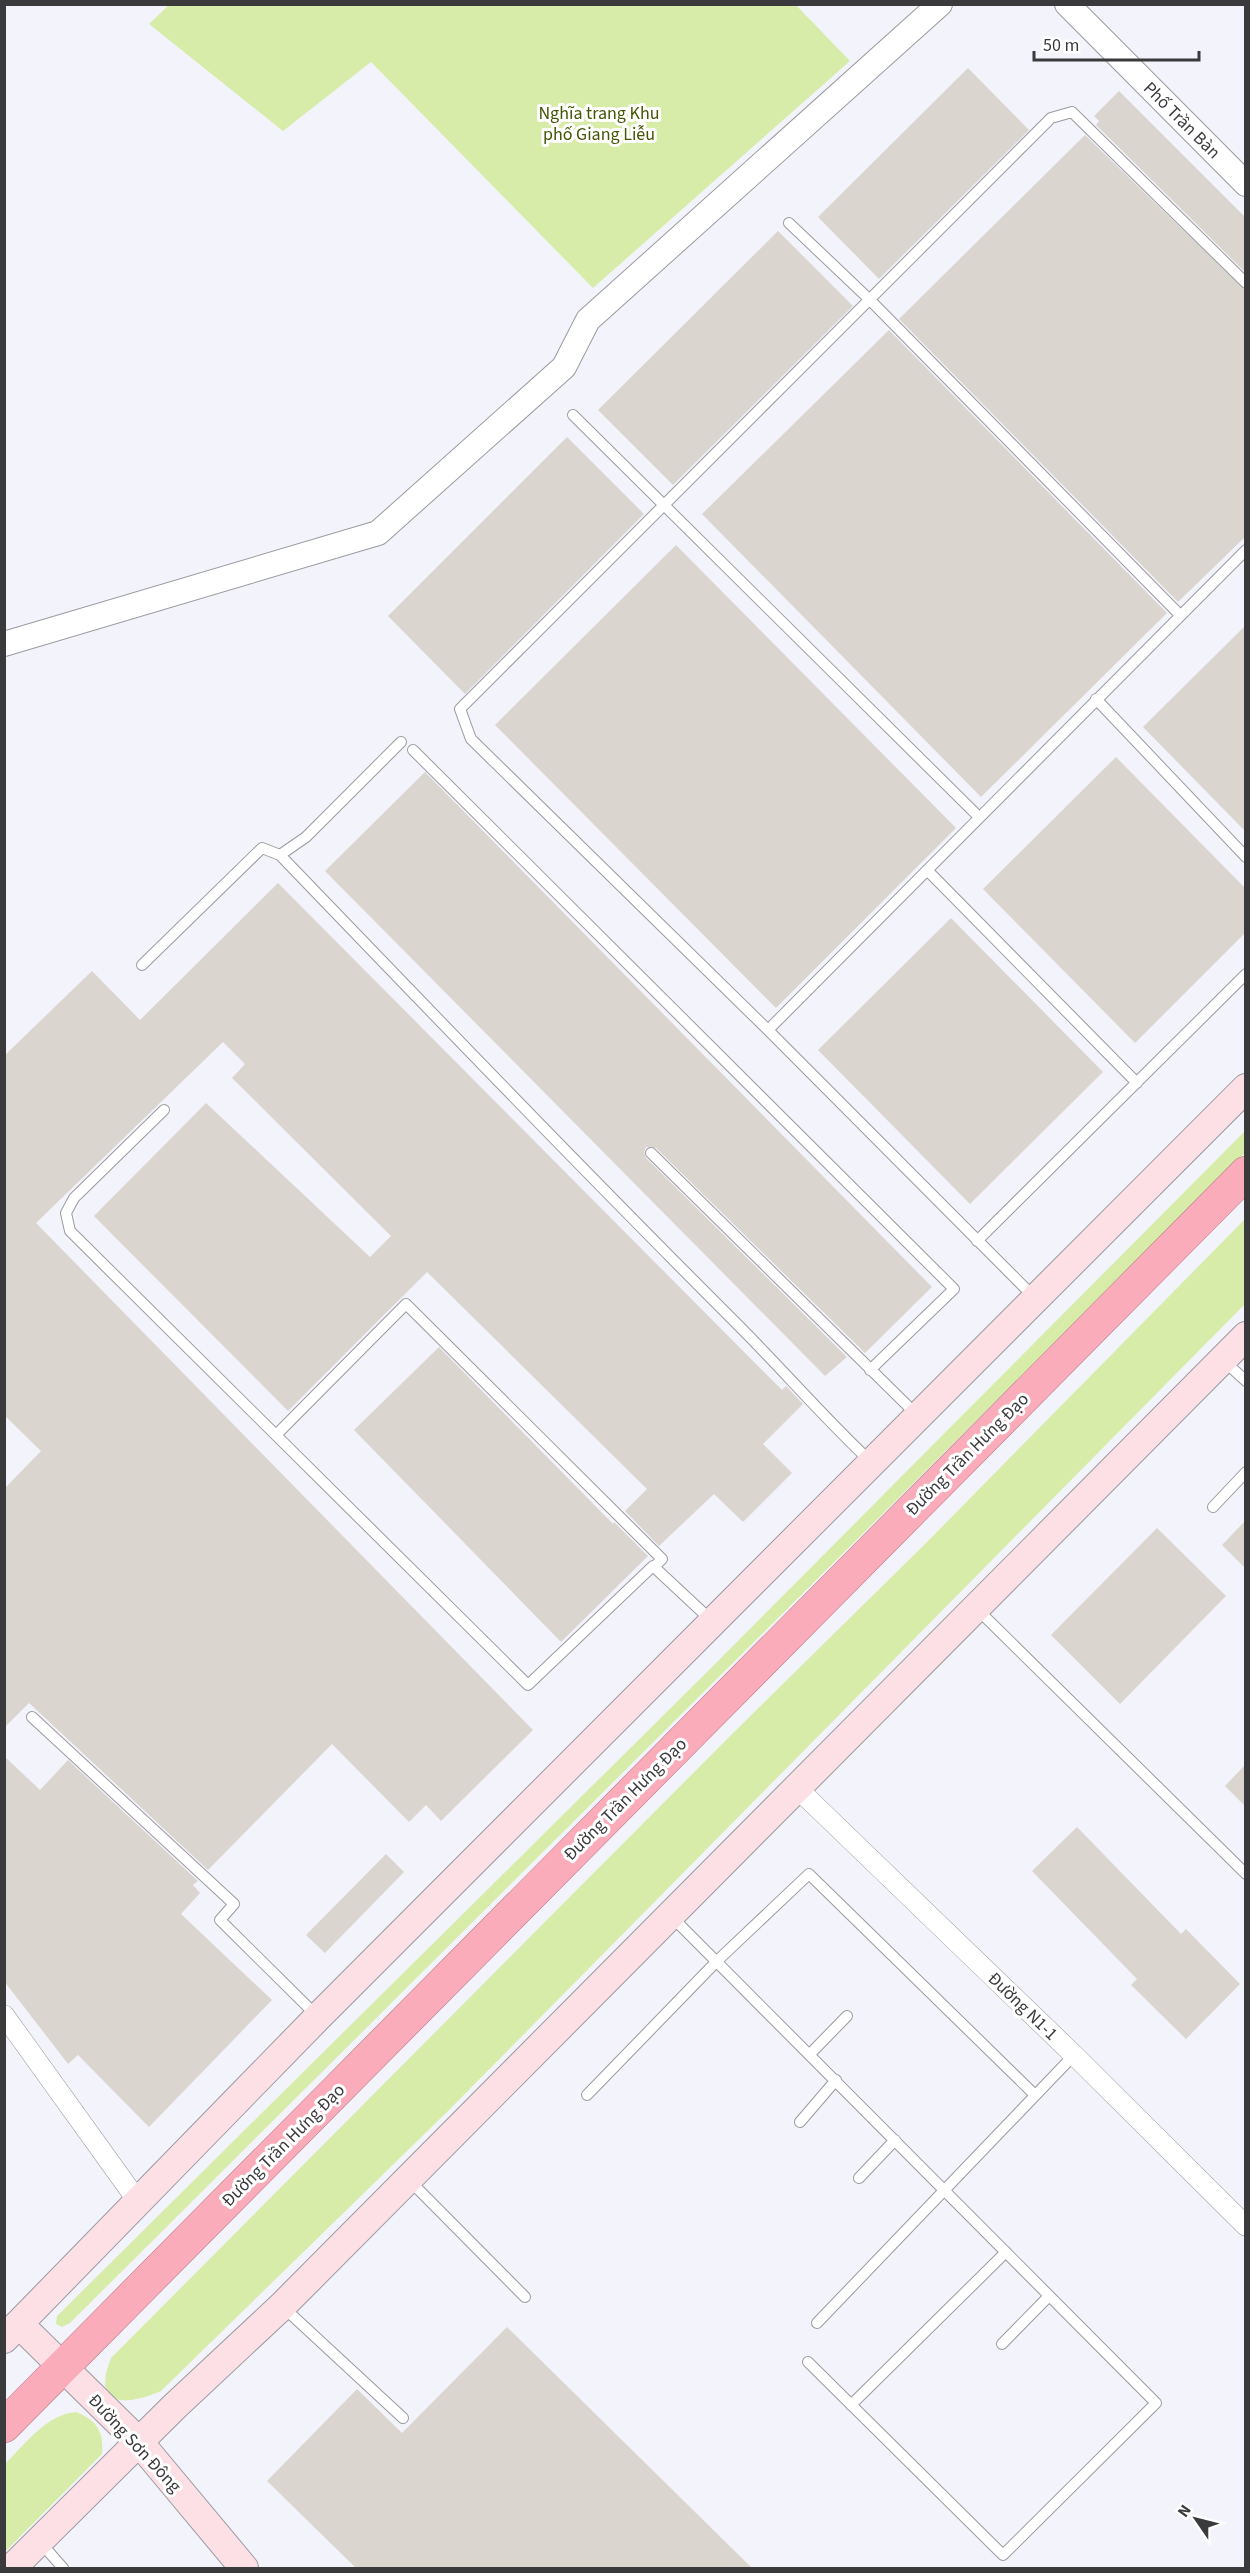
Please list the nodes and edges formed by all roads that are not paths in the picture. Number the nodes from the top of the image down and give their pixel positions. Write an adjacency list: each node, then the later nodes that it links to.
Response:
1 (940, 4): 11 (street)
2 (1067, 4): 3 (street, Phố Trần Bàn)
3 (1245, 184)
4 (789, 223): 6 (lane)
5 (1245, 283): 6 (lane)
6 (870, 300): 8 (lane); 10 (lane)
7 (573, 415): 8 (lane)
8 (664, 505): 15 (lane); 21 (lane)
9 (1245, 550): 10 (lane)
10 (1180, 615): 12 (lane)
11 (4, 644)
12 (1096, 699): 15 (lane); 17 (lane)
13 (400, 742): 16 (lane)
14 (413, 750): 31 (lane)
15 (979, 818): 18 (lane)
16 (280, 855): 19 (lane); 35 (lane)
17 (1245, 857)
18 (927, 870): 21 (lane); 22 (lane)
19 (142, 965)
20 (1245, 974): 22 (lane)
21 (768, 1030): 27 (lane)
22 (1137, 1083): 27 (lane)
23 (1245, 1088): 28 (main road)
24 (164, 1110): 34 (lane)
25 (651, 1153): 31 (lane)
26 (1245, 1173): 69 (highway, Đường Trần Hưng Đạo)
27 (977, 1241): 28 (lane)
28 (1035, 1299): 33 (main road)
29 (1245, 1336): 30 (main road)
30 (1223, 1359): 32 (lane); 39 (main road)
31 (870, 1370): 33 (lane)
32 (1245, 1381)
33 (918, 1417): 35 (main road)
34 (277, 1434): 38 (lane); 38 (lane)
35 (871, 1462): 40 (main road)
36 (1245, 1472): 37 (lane)
37 (1213, 1507)
38 (654, 1567): 40 (lane)
39 (976, 1608): 42 (main road); 43 (lane)
40 (713, 1622): 48 (main road)
41 (32, 1717): 48 (lane)
42 (798, 1789): 44 (main road); 50 (street, Đường N1-1)
43 (1245, 1874)
44 (670, 1915): 45 (lane); 57 (main road)
45 (717, 1961): 49 (lane); 52 (lane); 53 (lane)
46 (4, 2015): 59 (street)
47 (847, 2016): 49 (lane)
48 (318, 2017): 59 (main road)
49 (810, 2054): 51 (lane)
50 (1074, 2055): 53 (lane); 60 (street, Đường N1-1)
51 (836, 2080): 54 (lane); 55 (lane)
52 (587, 2095)
53 (1035, 2095): 58 (lane)
54 (800, 2122)
55 (895, 2140): 56 (lane); 58 (lane)
56 (859, 2178)
57 (408, 2180): 63 (lane); 64 (main road)
58 (944, 2189): 61 (lane); 65 (lane)
59 (137, 2200): 66 (main road)
60 (1245, 2226)
61 (1006, 2252): 62 (lane); 70 (lane)
62 (1049, 2296): 67 (lane); 70 (lane)
63 (525, 2297)
64 (282, 2306): 71 (lane); 73 (main road)
65 (817, 2323)
66 (12, 2331): 69 (main road, Đường Sơn Đông)
67 (1002, 2344)
68 (808, 2362): 70 (lane)
69 (63, 2367): 72 (highway, Đường Trần Hưng Đạo); 73 (main road, Đường Sơn Đông)
70 (851, 2404)
71 (403, 2418)
72 (4, 2426)
73 (139, 2442): 74 (main road); 77 (main road, Đường Sơn Đông)
74 (39, 2541): 75 (main road); 76 (lane)
75 (12, 2568)
76 (63, 2568)
77 (244, 2568)

